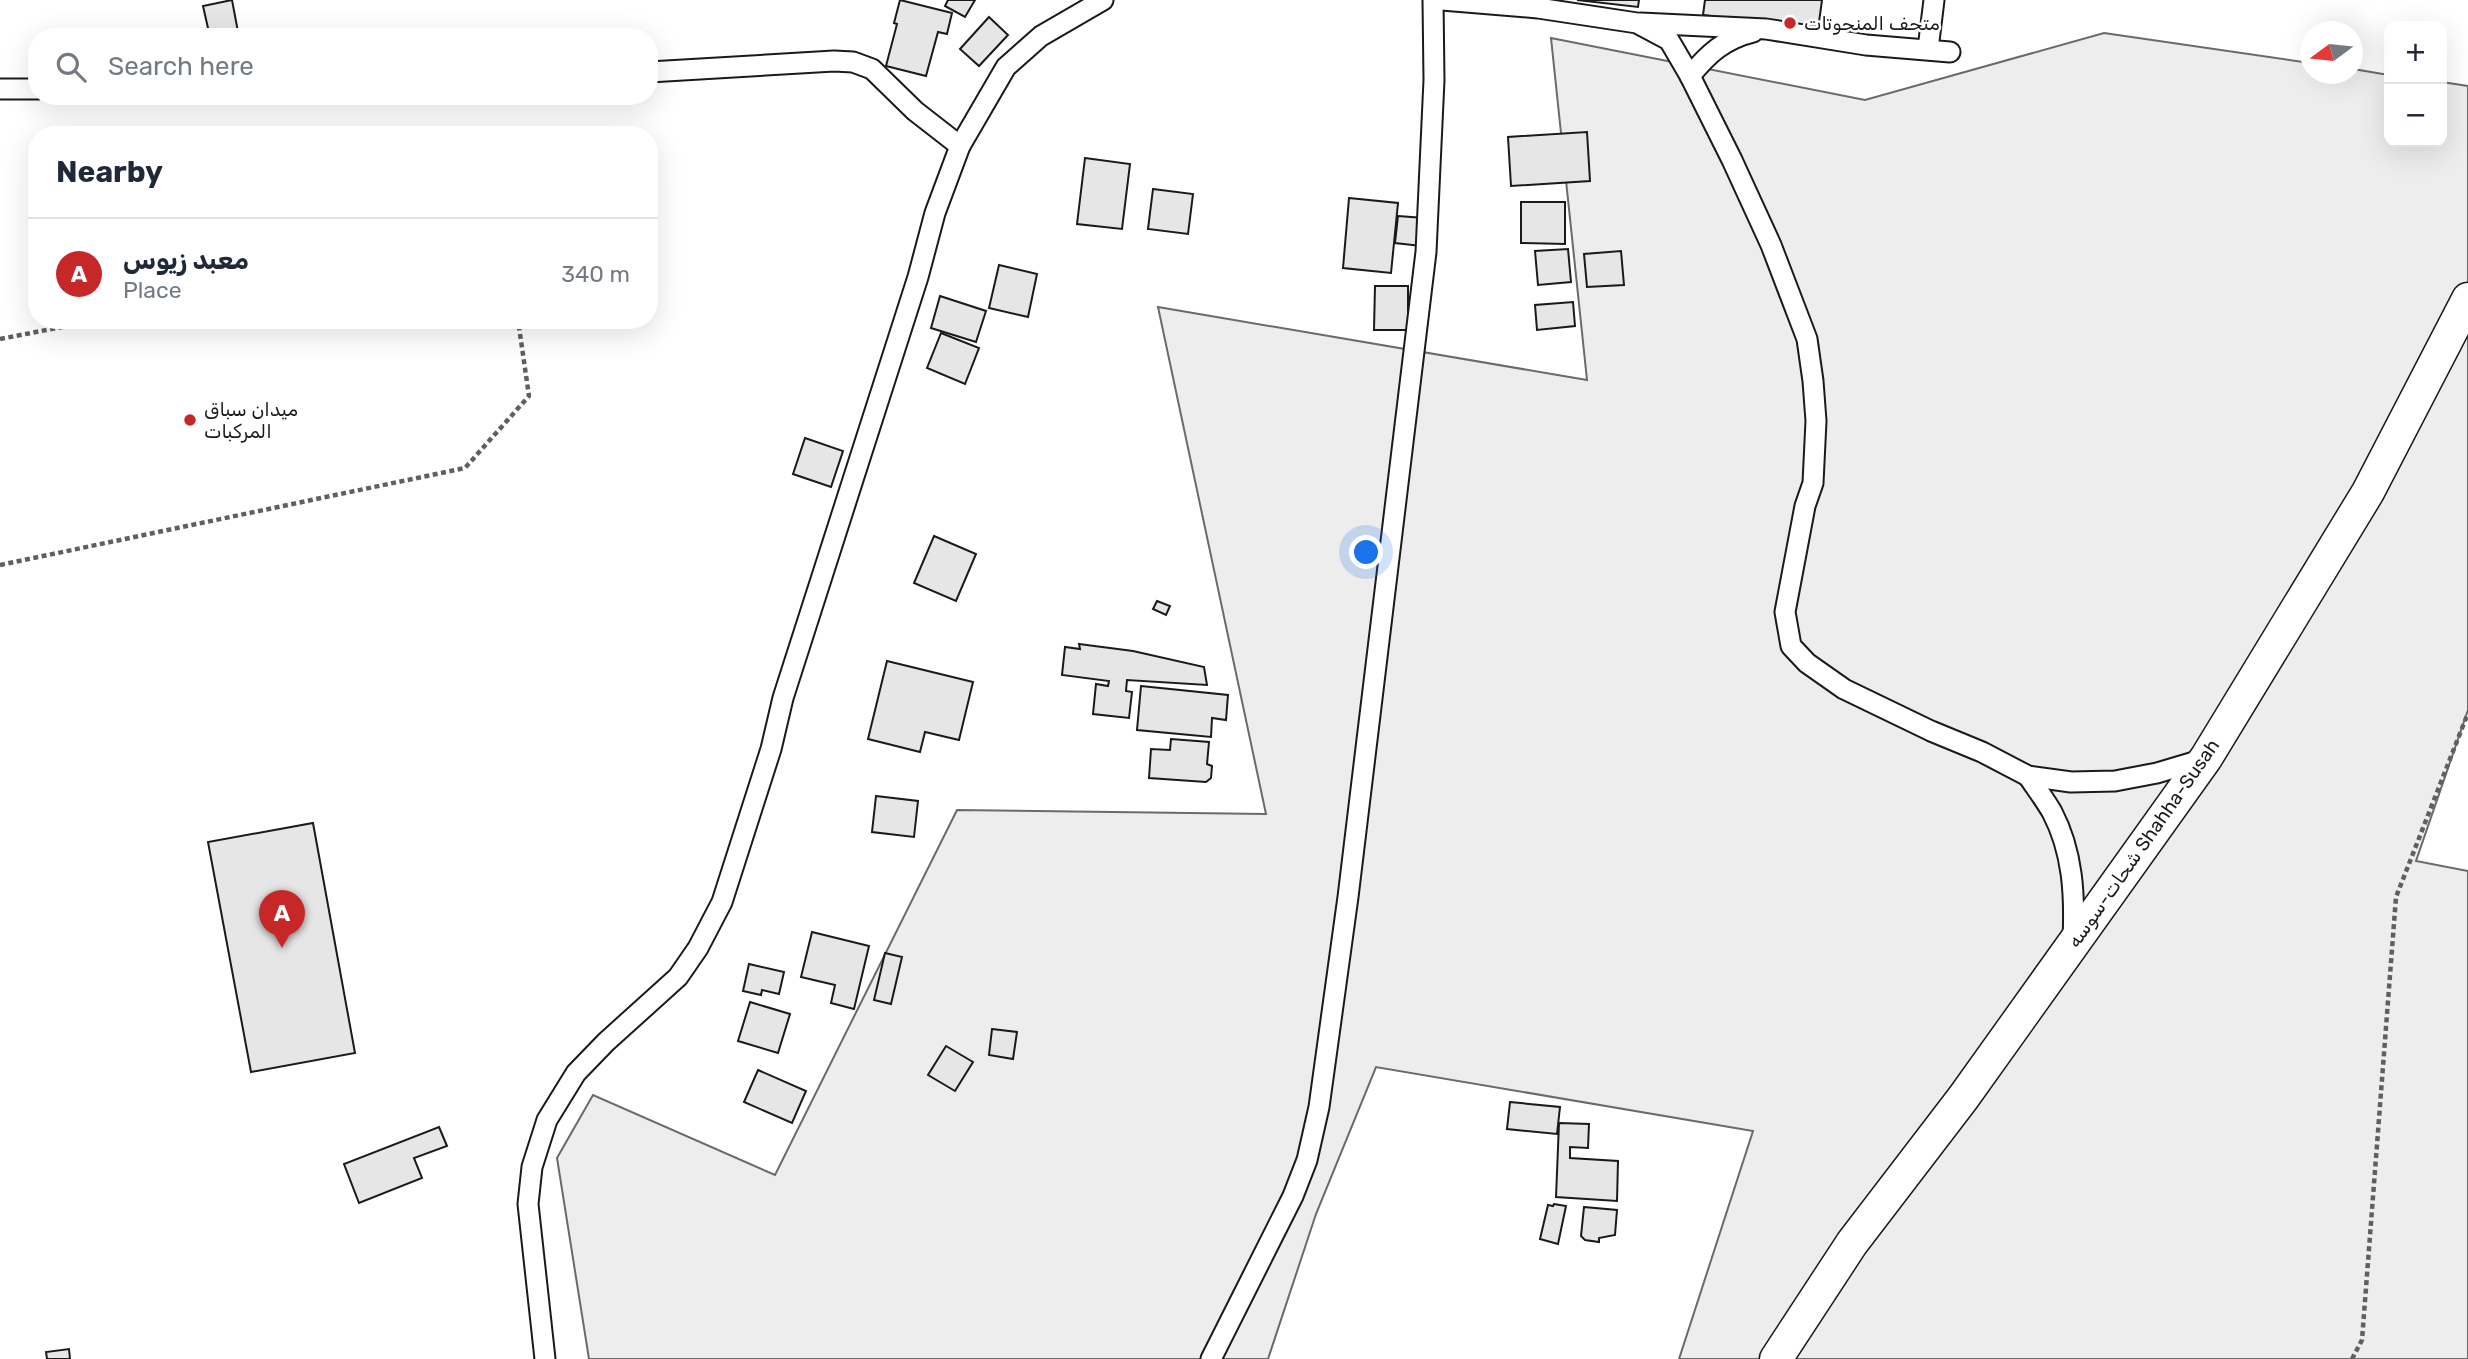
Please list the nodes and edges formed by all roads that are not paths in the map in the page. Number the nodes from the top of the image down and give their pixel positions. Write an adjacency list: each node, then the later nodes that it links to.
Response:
1 (1103, 0): 14 (street)
2 (1433, 0): 20 (street)
3 (1453, 0): 5 (street)
4 (1934, 0): 8 (street)
5 (1539, 4): 6 (street)
6 (1637, 23): 7 (street); 11 (street)
7 (1766, 29): 8 (street); 11 (street)
8 (1928, 49): 9 (street)
9 (1950, 52)
10 (658, 71): 14 (street)
11 (1690, 76): 17 (street)
12 (0, 89): 13 (street)
13 (28, 89)
14 (960, 146): 19 (street)
15 (2468, 299): 16 (main road, شحات-سوسه Shahha-Susah)
16 (2206, 758): 17 (street); 18 (main road, شحات-سوسه Shahha-Susah)
17 (2028, 776): 18 (street)
18 (2073, 941): 21 (main road, شحات-سوسه Shahha-Susah)
19 (545, 1359)
20 (1211, 1359)
21 (1776, 1359)

